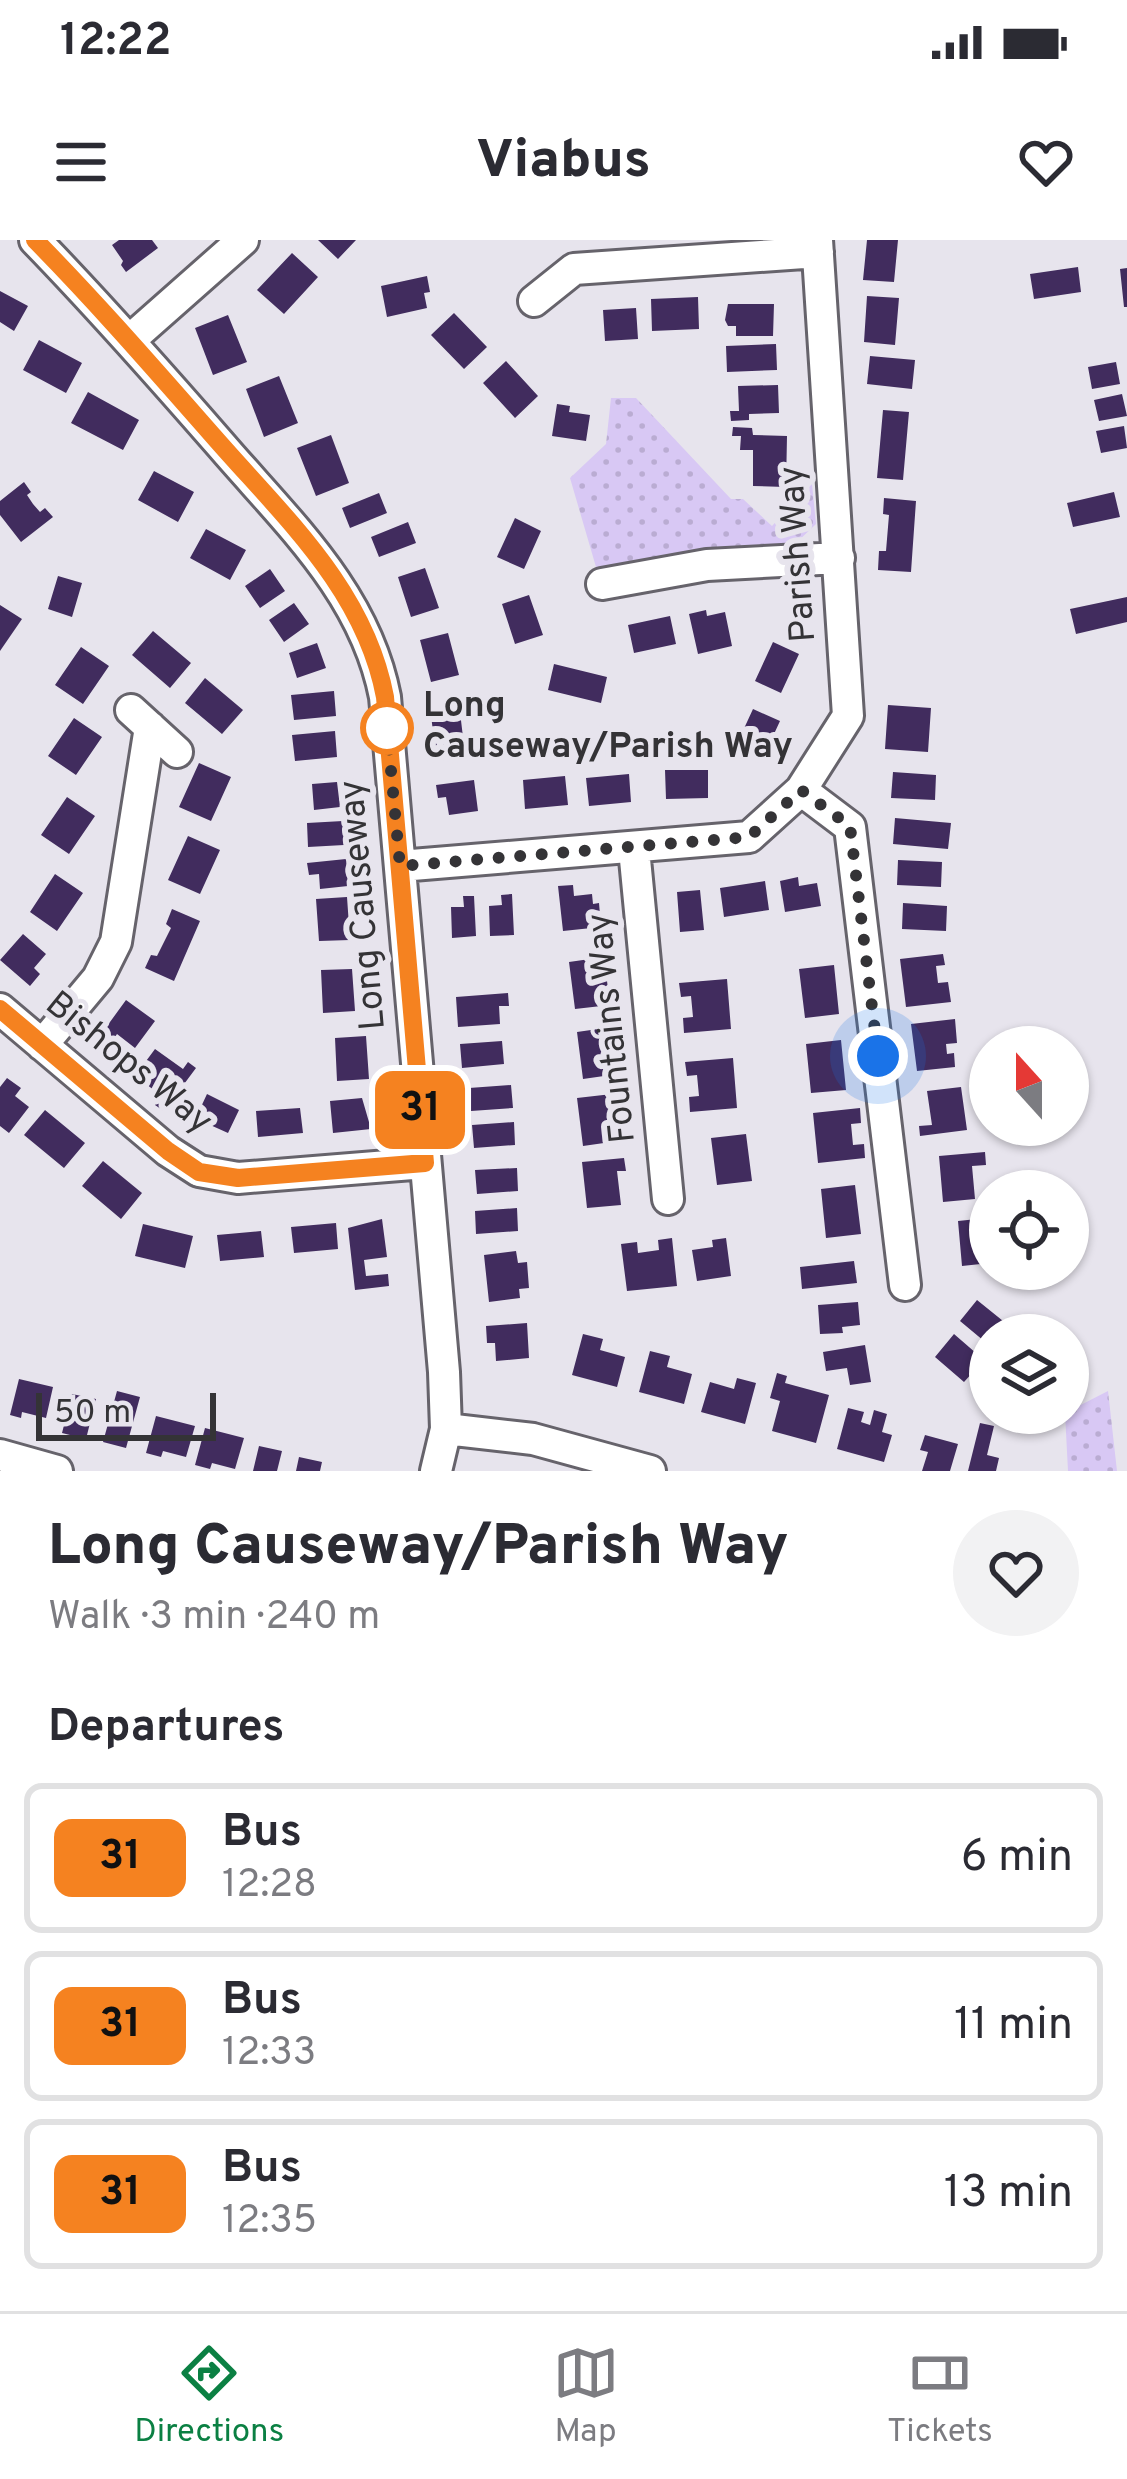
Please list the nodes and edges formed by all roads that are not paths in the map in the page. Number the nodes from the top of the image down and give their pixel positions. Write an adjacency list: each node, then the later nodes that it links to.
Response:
1 (35, 240): 5 (street, Long Causeway)
2 (243, 240): 5 (street)
3 (818, 246): 4 (street); 6 (street, Parish Way)
4 (534, 301)
5 (131, 339): 11 (street, Long Causeway)
6 (839, 559): 7 (street); 9 (street, Parish Way)
7 (602, 584)
8 (177, 752): 13 (street)
9 (801, 790): 10 (street, Parish Way); 16 (street)
10 (634, 849): 11 (street, Parish Way); 15 (street, Fountains Way)
11 (400, 866): 14 (street, Long Causeway)
12 (0, 1009): 13 (street, Bishops Way)
13 (42, 1045): 14 (street, Bishops Way)
14 (425, 1163): 17 (street, Long Causeway)
15 (668, 1199)
16 (905, 1285)
17 (446, 1429): 20 (street, Long Causeway); 21 (street)
18 (0, 1455): 19 (street)
19 (57, 1471)
20 (436, 1471)
21 (650, 1471)

